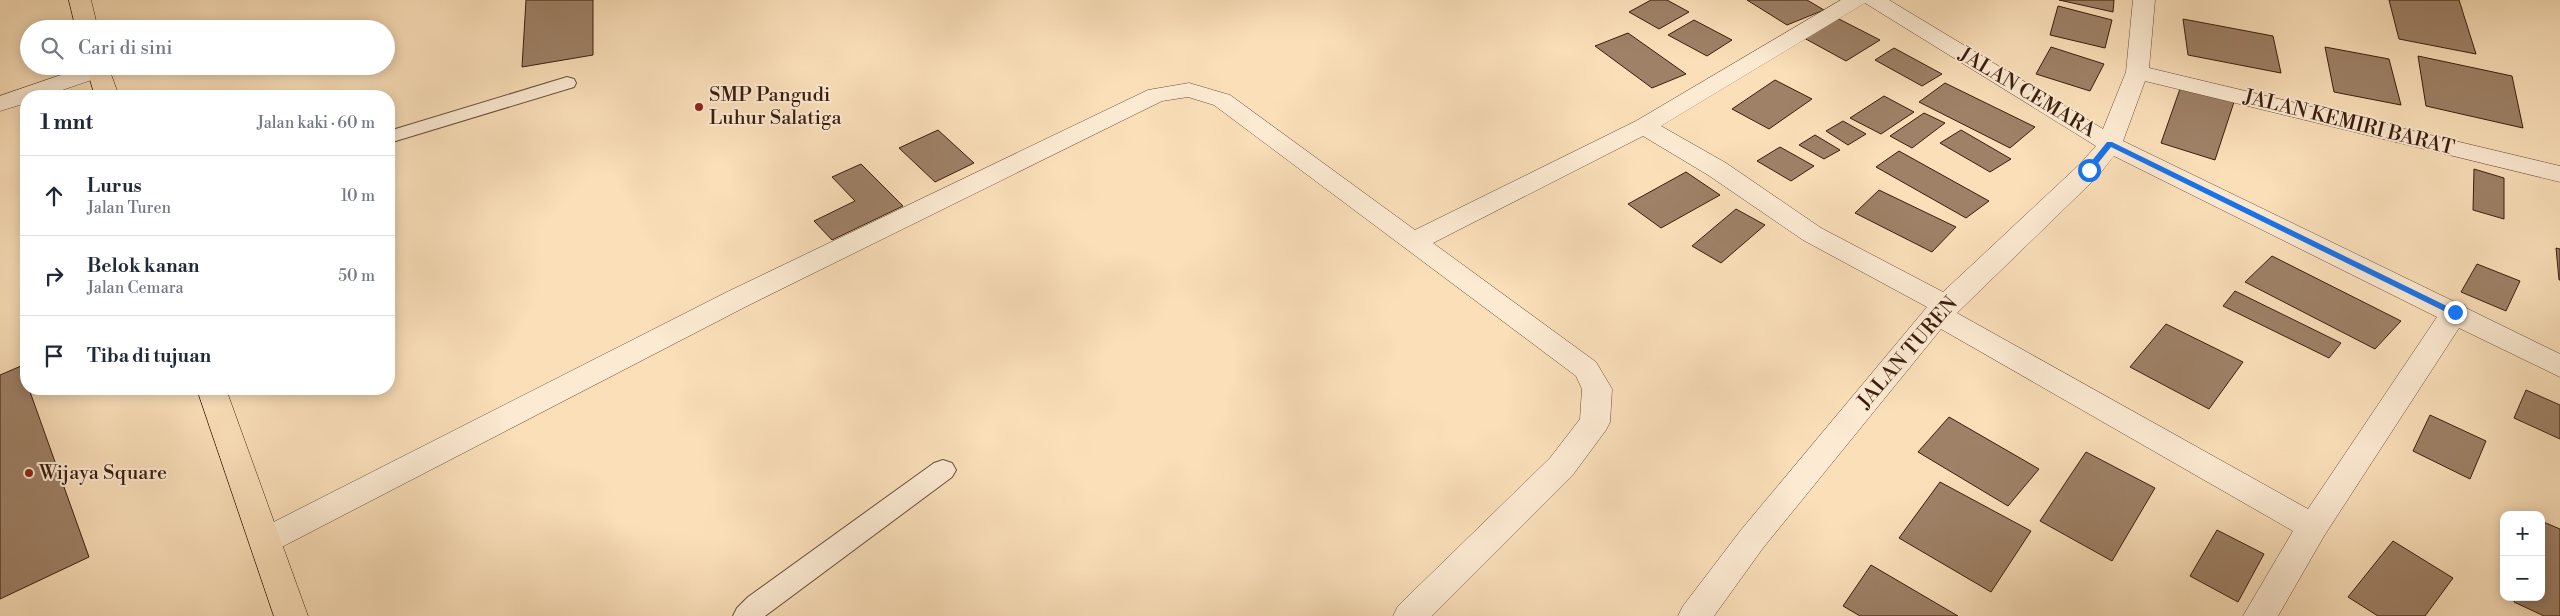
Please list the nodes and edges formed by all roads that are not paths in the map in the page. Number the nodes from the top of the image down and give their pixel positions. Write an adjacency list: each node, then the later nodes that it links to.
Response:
1 (80, 0): 5 (main road)
2 (1856, 0): 14 (street)
3 (1874, 0): 16 (street, JALAN CEMARA)
4 (2144, 0): 6 (street, JALAN TUREN)
5 (85, 20)
6 (2137, 72): 16 (street, JALAN TUREN); 17 (street, JALAN KEMIRI BARAT)
7 (79, 75): 10 (street)
8 (100, 75): 11 (main road)
9 (567, 82): 15 (lane)
10 (38, 90)
11 (106, 90)
12 (20, 97): 13 (street)
13 (0, 104)
14 (1644, 126): 18 (street); 19 (street)
15 (395, 135)
16 (2110, 144): 19 (street, JALAN TUREN); 20 (street, JALAN CEMARA)
17 (2560, 174)
18 (1414, 242): 25 (street); 28 (street)
19 (1942, 310): 24 (street); 29 (street, JALAN TUREN)
20 (2455, 312): 21 (street, JALAN CEMARA); 24 (street)
21 (2560, 366)
22 (213, 395): 25 (main road)
23 (943, 470): 27 (lane)
24 (2313, 527): 30 (street)
25 (265, 542): 26 (main road)
26 (291, 616)
27 (747, 616)
28 (1410, 616)
29 (1695, 616)
30 (2260, 616)

